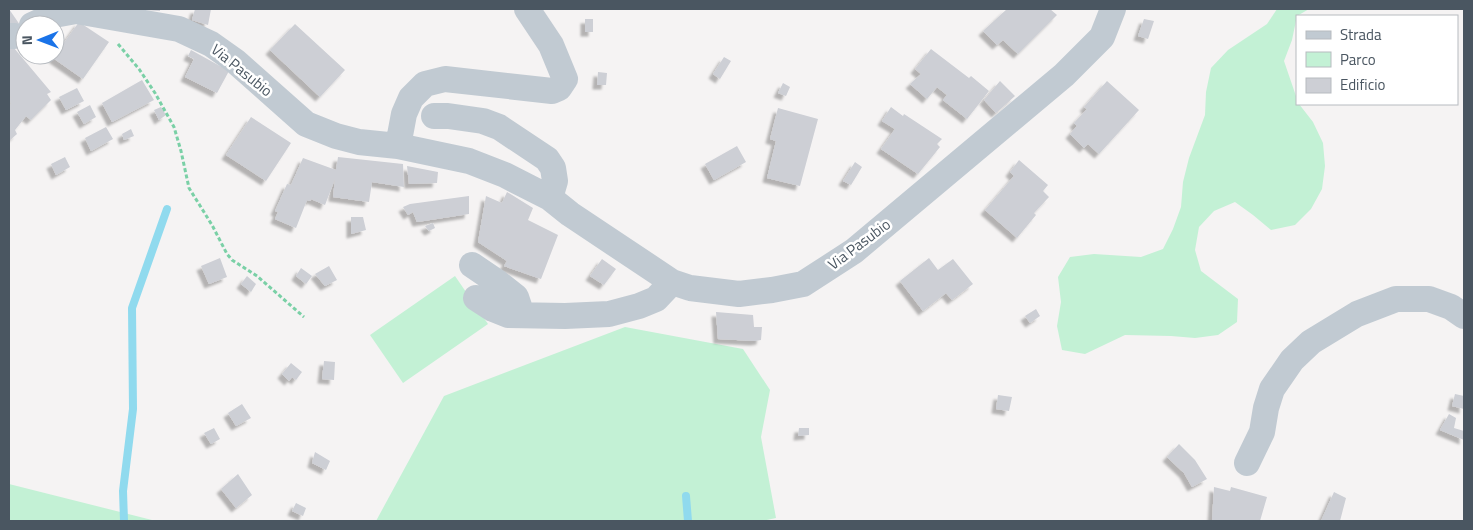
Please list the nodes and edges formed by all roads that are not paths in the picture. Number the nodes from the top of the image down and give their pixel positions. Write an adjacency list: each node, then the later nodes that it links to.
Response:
1 (527, 9): 5 (street)
2 (1113, 9): 8 (street, Via Pasubio)
3 (54, 15): 5 (street, Via Pasubio)
4 (434, 116): 6 (street)
5 (398, 146): 6 (street, Via Pasubio)
6 (550, 198): 8 (street, Via Pasubio)
7 (472, 265): 10 (street)
8 (672, 282): 10 (street)
9 (476, 298): 10 (street)
10 (522, 315)
11 (1464, 316): 12 (street)
12 (1247, 463)

